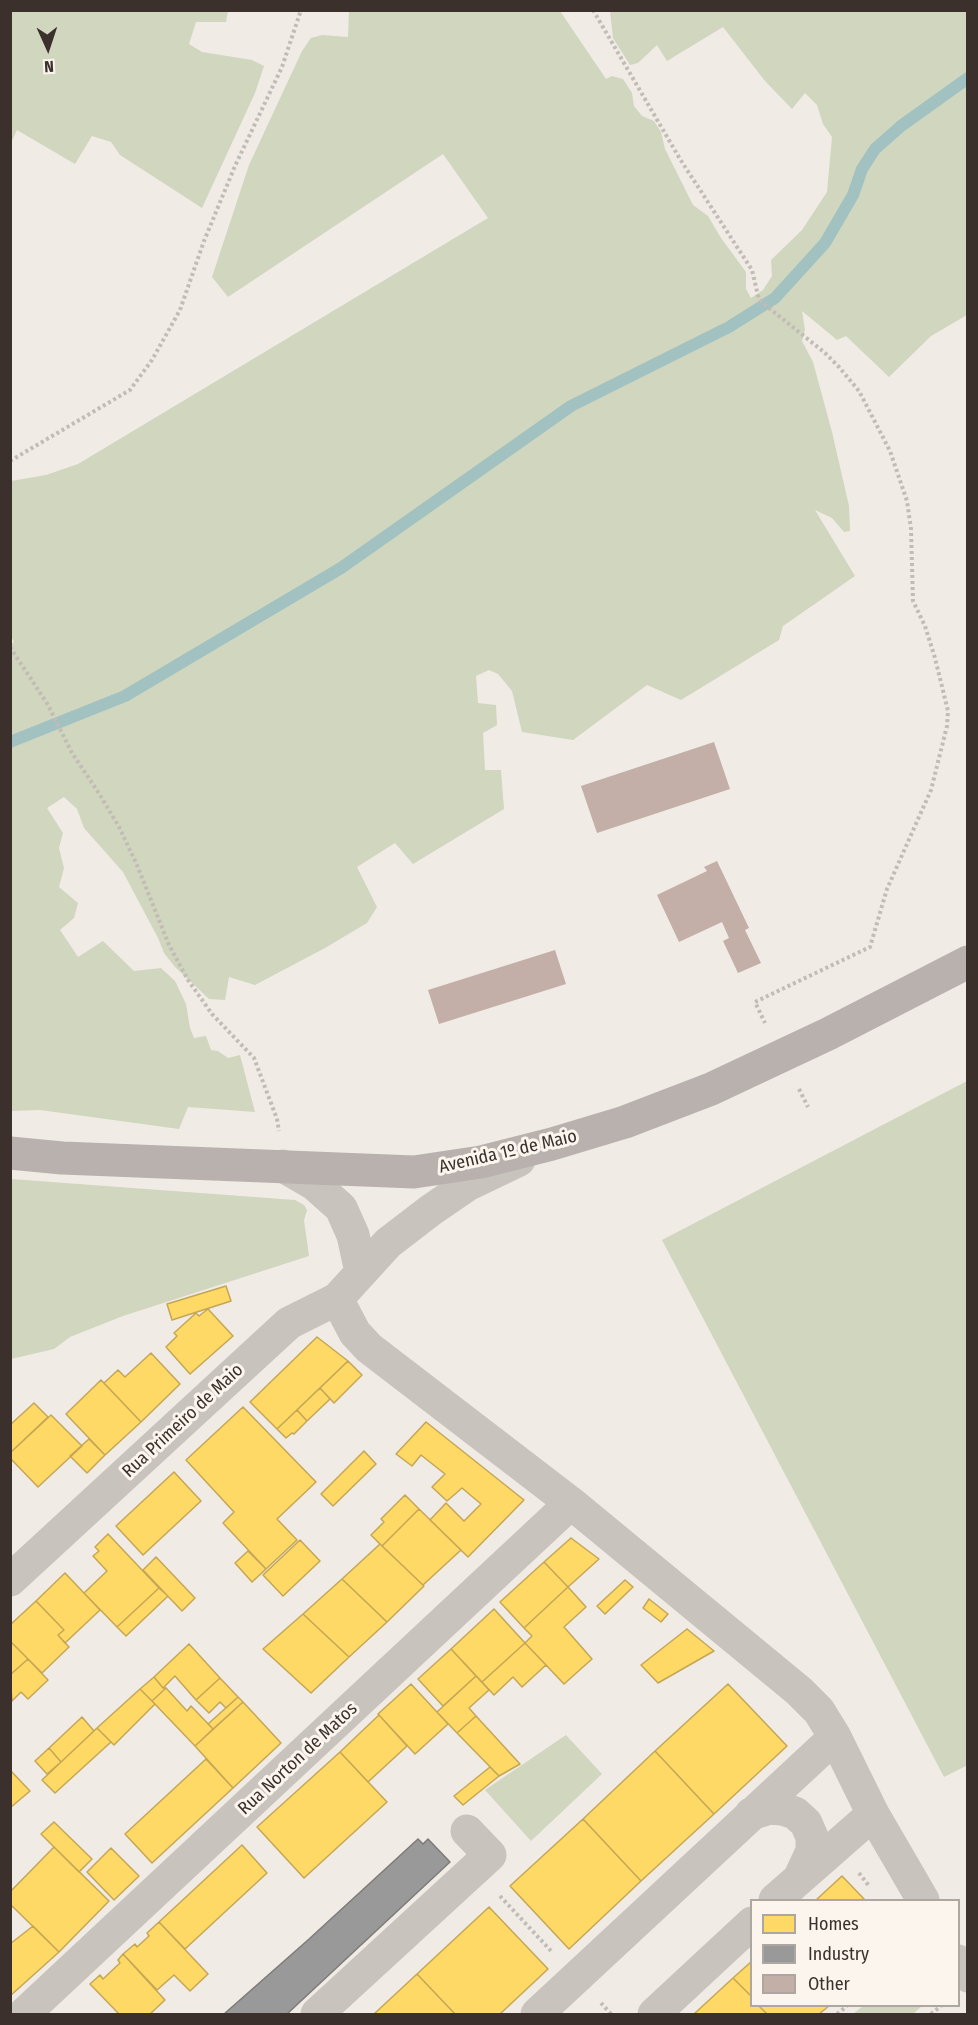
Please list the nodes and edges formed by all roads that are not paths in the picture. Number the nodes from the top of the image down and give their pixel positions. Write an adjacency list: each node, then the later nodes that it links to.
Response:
1 (968, 962): 2 (main road, Avenida 1º de Maio)
2 (552, 1144): 4 (main road, Avenida 1º de Maio); 5 (street, Rua Primeiro de Maio)
3 (10, 1153): 4 (main road, Avenida 1º de Maio)
4 (283, 1166): 5 (street)
5 (361, 1272): 6 (street, Rua Primeiro de Maio)
6 (337, 1299): 7 (street); 8 (street, Rua Primeiro de Maio)
7 (571, 1503): 9 (street); 17 (street, Rua Norton de Matos)
8 (10, 1580)
9 (835, 1737): 10 (street); 11 (street)
10 (751, 1814): 13 (street); 19 (street)
11 (873, 1814): 13 (street); 15 (street)
12 (467, 1831): 18 (street)
13 (800, 1877): 14 (street)
14 (776, 1899)
15 (922, 1899)
16 (750, 1925): 20 (street)
17 (24, 2014)
18 (316, 2014)
19 (537, 2014)
20 (654, 2014)

